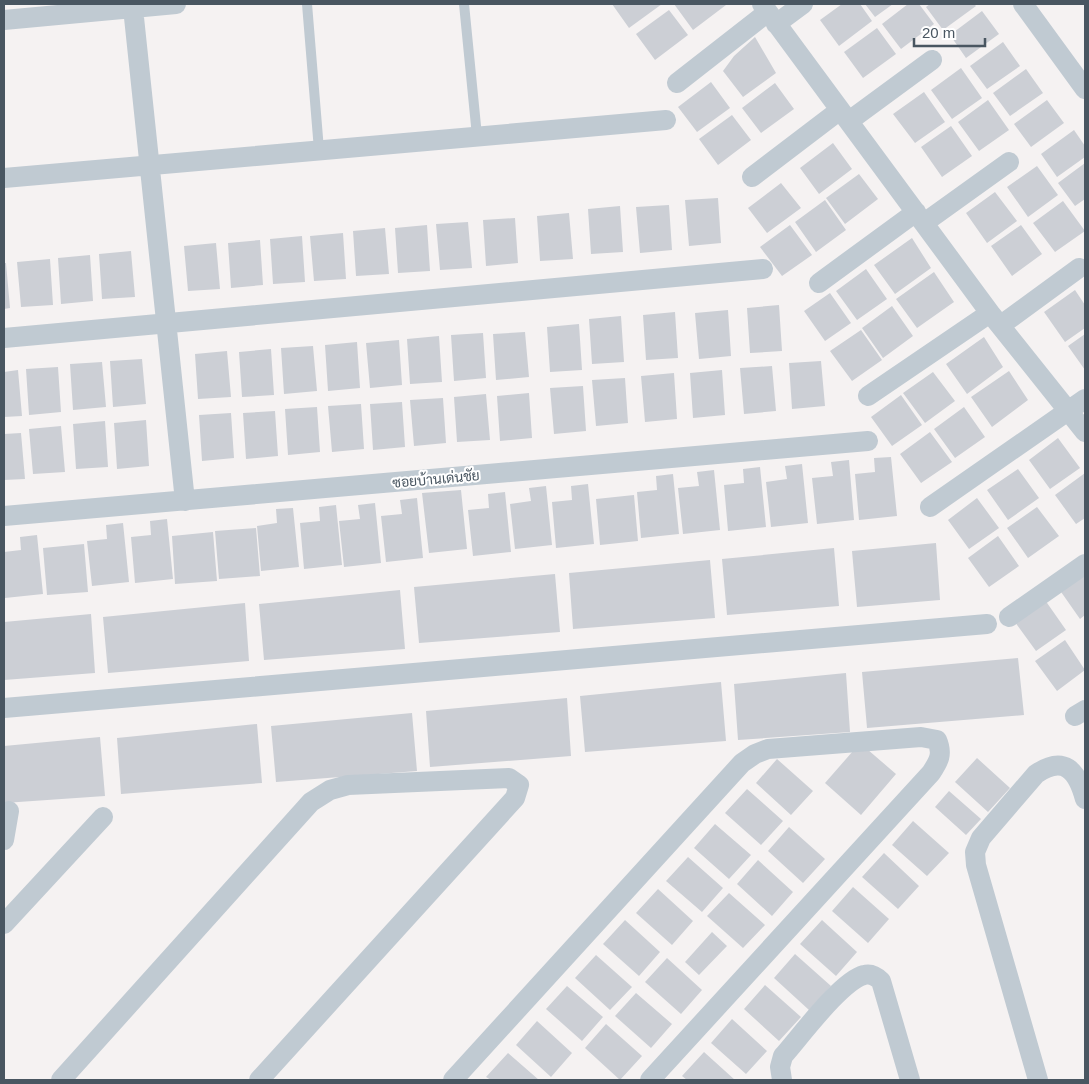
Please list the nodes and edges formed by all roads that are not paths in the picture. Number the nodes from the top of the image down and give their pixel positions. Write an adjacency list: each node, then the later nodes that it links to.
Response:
1 (176, 4): 7 (street)
2 (307, 4): 16 (lane)
3 (464, 4): 15 (lane)
4 (803, 4): 8 (street)
5 (1023, 4): 11 (street)
6 (104, 7): 7 (street); 9 (street)
7 (133, 8): 18 (street)
8 (769, 13): 12 (street); 13 (street)
9 (4, 20)
10 (932, 60): 13 (street)
11 (1082, 77)
12 (677, 83)
13 (845, 116): 19 (street); 21 (street)
14 (666, 120): 15 (street)
15 (477, 136): 16 (street)
16 (319, 150): 18 (street)
17 (1009, 162): 21 (street)
18 (149, 164): 20 (street); 26 (street)
19 (752, 177)
20 (4, 178)
21 (920, 218): 24 (street); 25 (street)
22 (1080, 268): 25 (street)
23 (763, 270): 26 (street)
24 (819, 283)
25 (996, 319): 28 (street); 30 (street)
26 (166, 323): 27 (street); 33 (street)
27 (4, 338)
28 (868, 396)
29 (1085, 399): 30 (street)
30 (1069, 411): 31 (street); 34 (street)
31 (1085, 432)
32 (868, 441): 33 (street, ซอยบ้านเด่นชัย)
33 (185, 501): 35 (street, ซอยบ้านเด่นชัย)
34 (930, 506)
35 (4, 516)
36 (1085, 564): 37 (street)
37 (1009, 617)
38 (987, 624): 39 (street)
39 (4, 708)
40 (1085, 798): 51 (street)
41 (9, 811): 43 (street)
42 (103, 817): 44 (street)
43 (4, 840)
44 (4, 924)
45 (61, 1080): 46 (street)
46 (259, 1080)
47 (453, 1080): 48 (street)
48 (650, 1080)
49 (782, 1080): 50 (street)
50 (910, 1080)
51 (1038, 1080)

